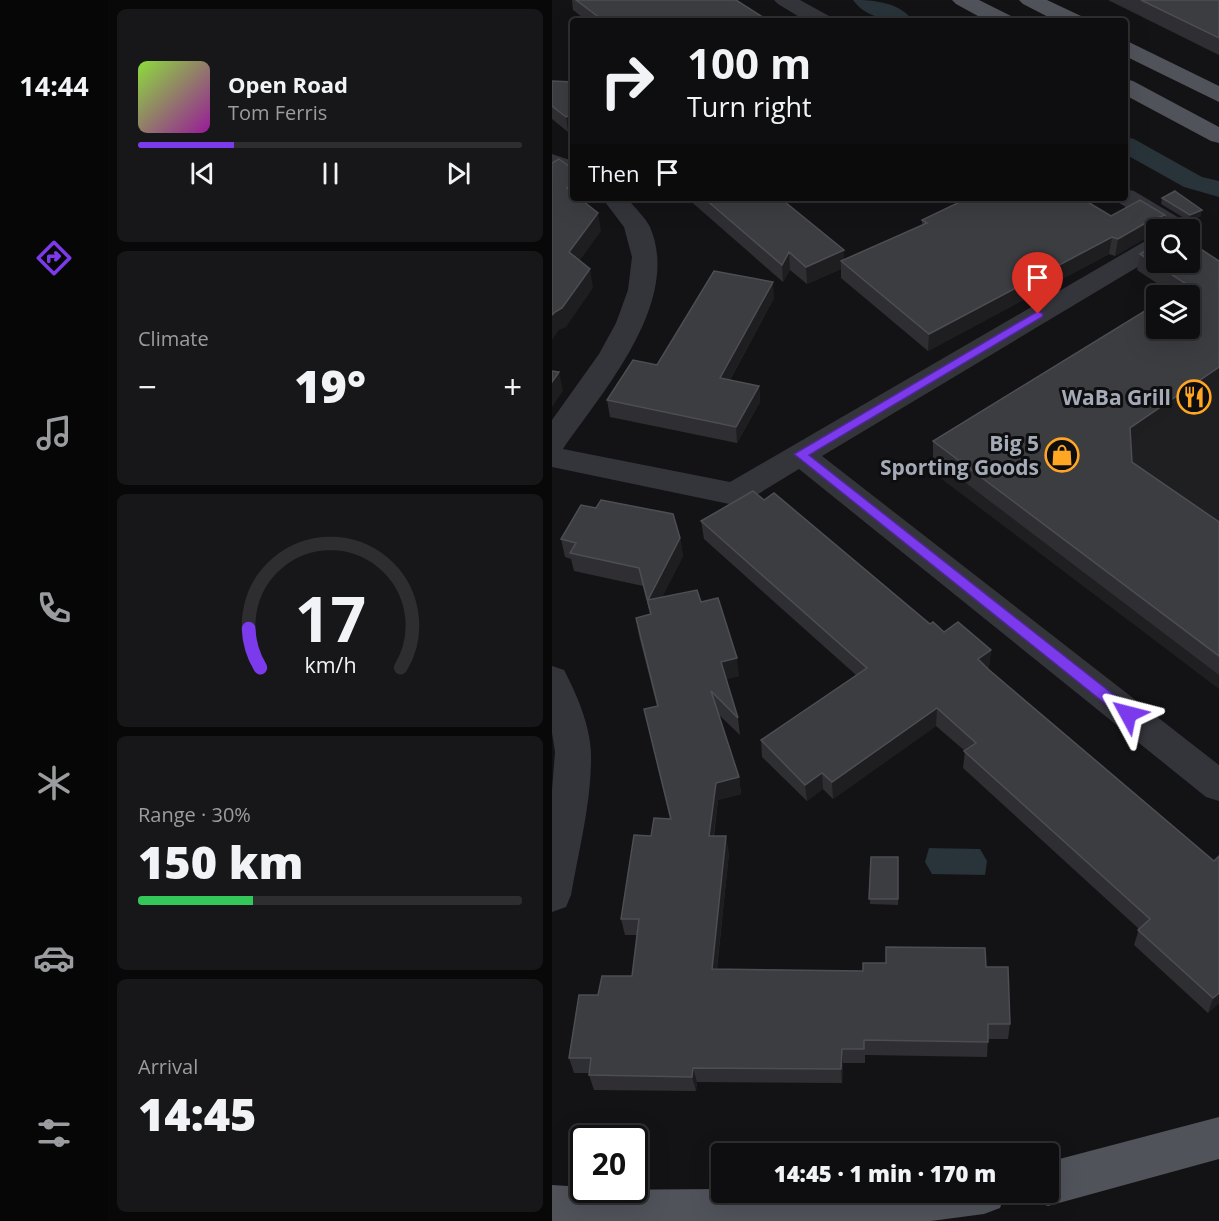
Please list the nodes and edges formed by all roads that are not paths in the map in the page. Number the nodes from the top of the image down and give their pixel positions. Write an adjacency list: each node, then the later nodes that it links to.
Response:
1 (785, 0): 4 (street)
2 (963, 0): 5 (main road)
3 (1030, 0): 6 (main road)
4 (816, 18)
5 (997, 18)
6 (1066, 18)
7 (1128, 49): 9 (main road)
8 (1128, 88): 10 (main road)
9 (1219, 95)
10 (1219, 136)
11 (552, 161): 12 (street)
12 (570, 168)
13 (1128, 198): 15 (street)
14 (617, 201): 17 (street)
15 (1164, 219)
16 (1146, 250): 18 (street)
17 (552, 442)
18 (800, 454): 19 (street); 21 (street)
19 (552, 457)
20 (552, 680): 22 (street)
21 (1219, 786)
22 (552, 895)
23 (1219, 1138): 24 (main road)
24 (1059, 1182)
25 (897, 1203): 26 (main road)
26 (552, 1207)

